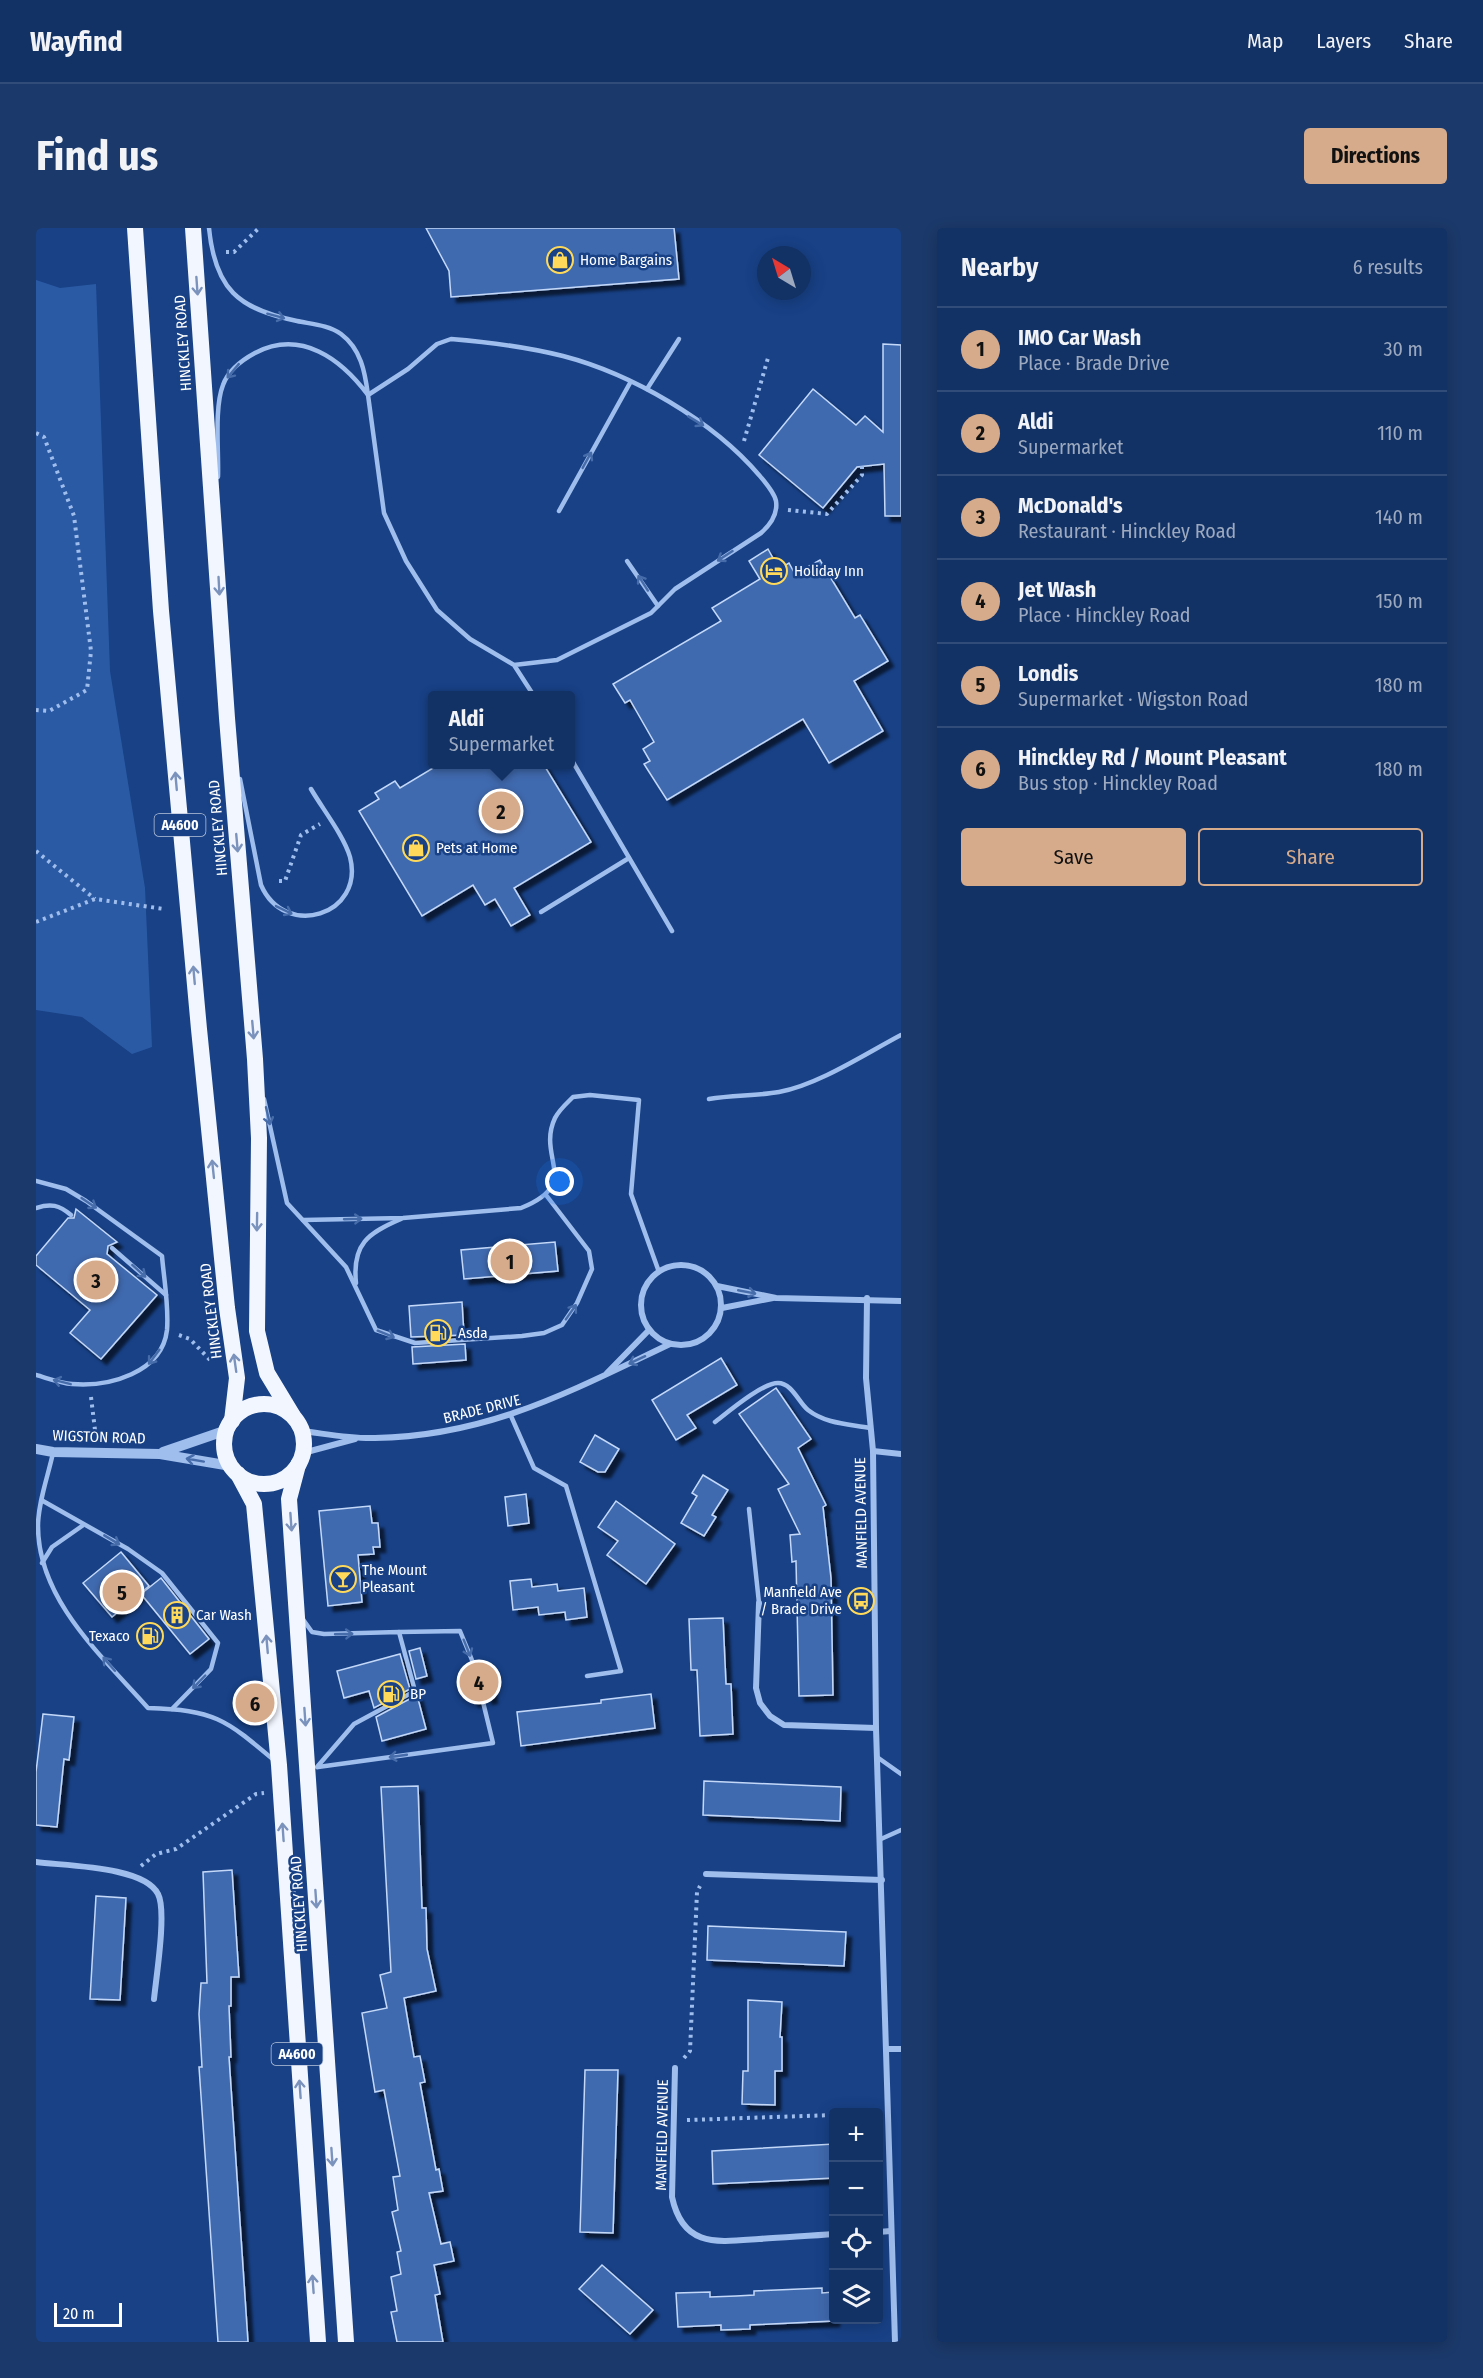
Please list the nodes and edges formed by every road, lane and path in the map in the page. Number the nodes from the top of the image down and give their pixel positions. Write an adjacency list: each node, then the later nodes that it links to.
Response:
1 (135, 228): 62 (highway, HINCKLEY ROAD / A4600, one-way to 1)
2 (193, 228): 16 (highway, HINCKLEY ROAD / A4600, one-way to 16)
3 (209, 228): 10 (lane, one-way to 10)
4 (259, 228): 5 (path)
5 (225, 253)
6 (680, 339): 9 (lane)
7 (768, 358): 12 (path)
8 (630, 383): 9 (lane); 10 (lane); 15 (lane, one-way to 8)
9 (647, 389): 12 (lane, one-way to 12)
10 (369, 395): 16 (lane, one-way to 16); 19 (lane)
11 (36, 433): 21 (path)
12 (741, 454): 14 (lane)
13 (862, 466): 14 (path)
14 (776, 509): 18 (lane, one-way to 18)
15 (559, 511)
16 (217, 549): 22 (highway, HINCKLEY ROAD / A4600, one-way to 22)
17 (627, 561): 18 (lane, one-way to 17)
18 (658, 606): 19 (lane)
19 (514, 665): 20 (lane)
20 (531, 691)
21 (36, 710)
22 (227, 718): 25 (lane, one-way to 25); 35 (highway, HINCKLEY ROAD / A4600, one-way to 35)
23 (575, 766): 27 (lane)
24 (311, 789): 25 (lane)
25 (329, 819): 28 (path)
26 (36, 851): 29 (path)
27 (629, 858): 31 (lane); 33 (lane)
28 (279, 881)
29 (95, 898): 30 (path); 32 (path)
30 (165, 909)
31 (541, 912)
32 (36, 922)
33 (672, 931)
34 (901, 1035): 36 (lane)
35 (255, 1059): 42 (lane, one-way to 42); 59 (highway, HINCKLEY ROAD / A4600, one-way to 59)
36 (709, 1099)
37 (36, 1181): 47 (lane, one-way to 47)
38 (546, 1195): 41 (lane); 44 (lane); 45 (lane, one-way to 38)
39 (36, 1208): 40 (lane)
40 (71, 1215)
41 (403, 1218): 42 (lane, one-way to 41); 45 (lane)
42 (303, 1220): 45 (lane)
43 (112, 1248): 47 (lane, one-way to 47)
44 (659, 1272): 46 (street); 53 (street)
45 (357, 1286)
46 (717, 1286): 48 (street, one-way to 48); 51 (street)
47 (166, 1295): 52 (lane)
48 (776, 1298): 49 (street); 51 (street)
49 (867, 1298): 50 (street); 63 (street, MANFIELD AVENUE)
50 (901, 1301)
51 (722, 1308): 54 (street)
52 (167, 1330): 55 (path); 58 (lane, one-way to 58)
53 (649, 1330): 54 (street); 57 (street, BRADE DRIVE)
54 (670, 1344): 57 (street, BRADE DRIVE, one-way to 57)
55 (210, 1360)
56 (36, 1375): 58 (lane, one-way to 56)
57 (604, 1375): 60 (street, BRADE DRIVE)
58 (89, 1384): 64 (path)
59 (293, 1416): 62 (highway); 65 (highway, A4600)
60 (511, 1416): 66 (street, BRADE DRIVE); 81 (lane)
61 (715, 1422): 63 (lane)
62 (230, 1426): 70 (street, WIGSTON ROAD); 73 (highway, A4600)
63 (870, 1428): 68 (street, MANFIELD AVENUE)
64 (95, 1430)
65 (302, 1431): 66 (street, BRADE DRIVE); 72 (highway, A4600)
66 (358, 1438): 72 (street, BRADE DRIVE)
67 (36, 1449): 69 (street, WIGSTON ROAD)
68 (873, 1451): 71 (street); 83 (street, MANFIELD AVENUE)
69 (53, 1452): 70 (street, WIGSTON ROAD); 74 (lane)
70 (160, 1454): 73 (street, WIGSTON ROAD, one-way to 70)
71 (901, 1454)
72 (301, 1459): 73 (highway); 79 (highway, HINCKLEY ROAD / A4600, one-way to 79)
73 (234, 1470): 85 (highway, HINCKLEY ROAD / A4600, one-way to 73)
74 (43, 1501): 76 (lane); 77 (lane)
75 (749, 1509): 78 (lane)
76 (82, 1526): 77 (lane); 82 (lane, one-way to 82)
77 (42, 1563): 82 (lane, one-way to 77)
78 (759, 1604): 83 (street)
79 (297, 1611): 80 (lane, one-way to 80); 86 (highway, HINCKLEY ROAD / A4600, one-way to 86)
80 (399, 1632): 86 (lane); 86 (lane, one-way to 86)
81 (587, 1676)
82 (172, 1709): 85 (lane)
83 (876, 1728): 84 (street, MANFIELD AVENUE)
84 (877, 1756): 87 (lane); 90 (street, MANFIELD AVENUE)
85 (279, 1765): 88 (highway, HINCKLEY ROAD / A4600)
86 (313, 1772): 105 (highway, HINCKLEY ROAD / A4600, one-way to 105)
87 (901, 1774)
88 (280, 1791): 92 (path); 104 (highway, HINCKLEY ROAD / A4600, one-way to 88)
89 (901, 1830): 90 (lane)
90 (881, 1839): 94 (street, MANFIELD AVENUE)
91 (36, 1862): 92 (street)
92 (132, 1874): 95 (street)
93 (706, 1874): 94 (street); 98 (path)
94 (882, 1880): 96 (street, MANFIELD AVENUE)
95 (154, 2000)
96 (887, 2049): 97 (street); 101 (street, MANFIELD AVENUE)
97 (901, 2049)
98 (675, 2068): 100 (street, MANFIELD AVENUE)
99 (829, 2115): 100 (path)
100 (674, 2120): 103 (street, MANFIELD AVENUE)
101 (891, 2231): 102 (street); 106 (street, MANFIELD AVENUE)
102 (883, 2232)
103 (829, 2234)
104 (318, 2342)
105 (346, 2342)
106 (895, 2342)

